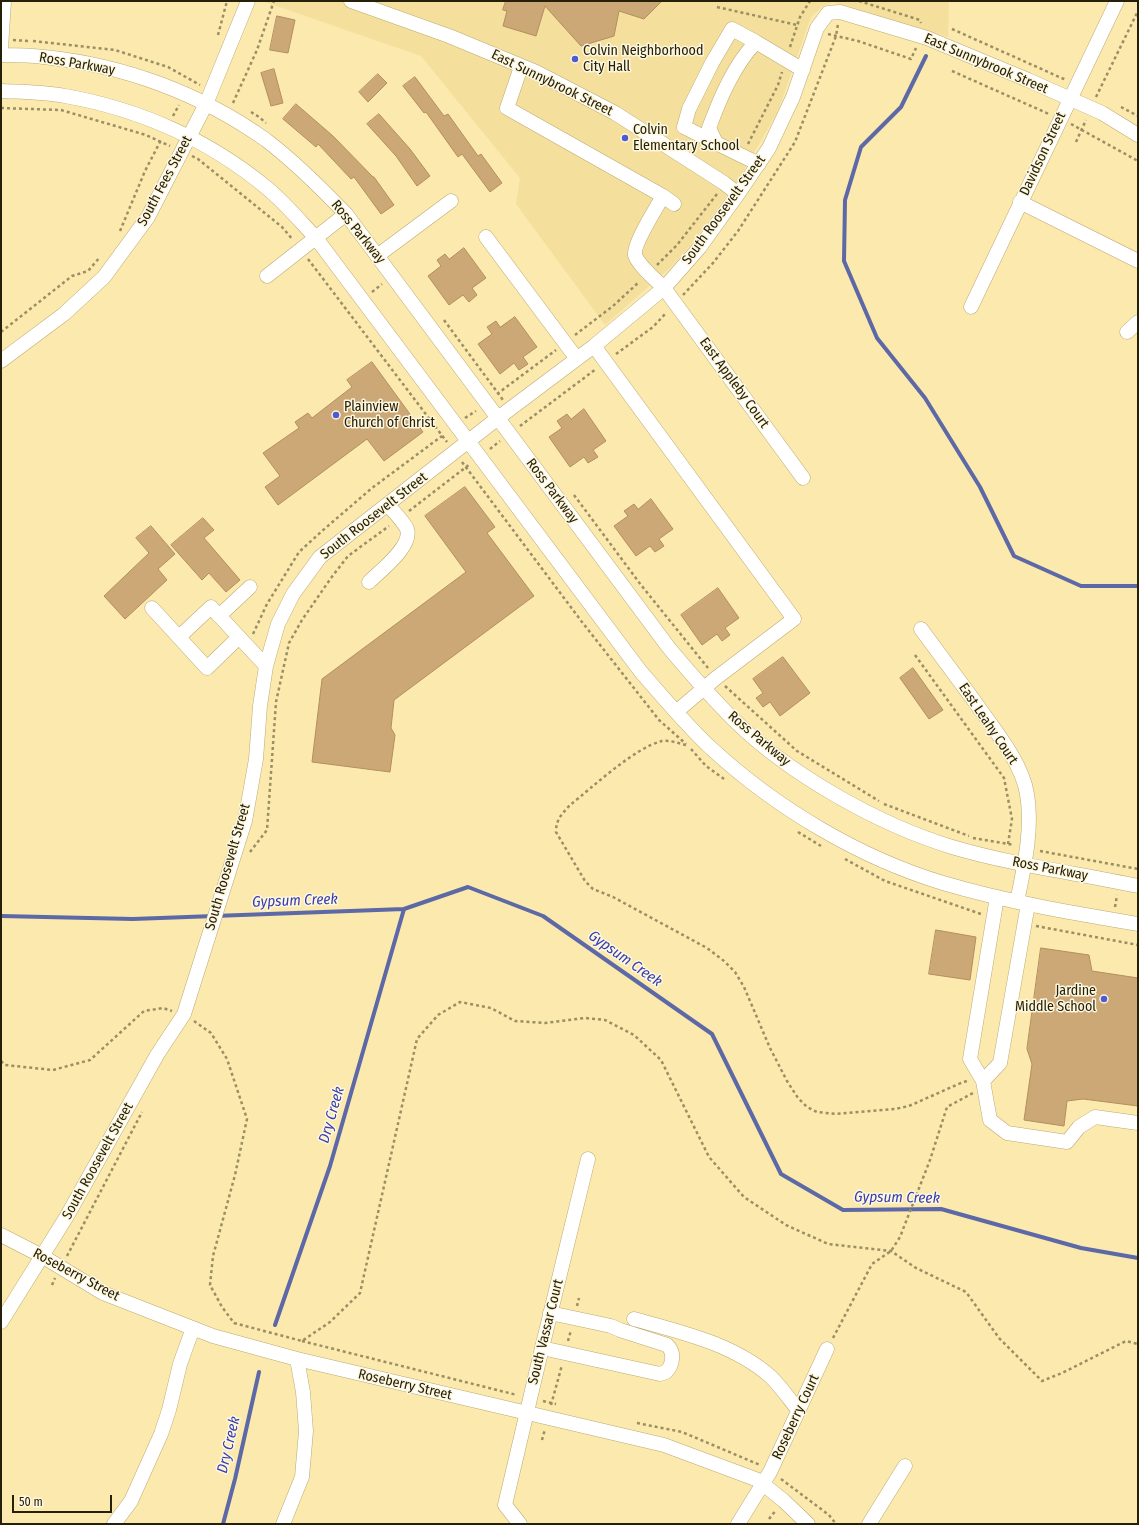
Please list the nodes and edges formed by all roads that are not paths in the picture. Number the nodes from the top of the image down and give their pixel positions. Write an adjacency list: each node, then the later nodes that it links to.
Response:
1 (4, 1): 6 (street)
2 (248, 1): 14 (street, South Fees Street)
3 (351, 1): 10 (street, East Sunnybrook Street)
4 (1117, 1): 13 (street, Davidson Street)
5 (828, 13): 11 (street, South Roosevelt Street); 13 (street, East Sunnybrook Street)
6 (2, 39): 8 (street)
7 (756, 42): 11 (street); 17 (street); 17 (street)
8 (1, 48)
9 (1, 55): 14 (street, Ross Parkway)
10 (521, 66): 19 (street, East Sunnybrook Street); 28 (street, East Appleby Court)
11 (803, 70): 18 (street, South Roosevelt Street)
12 (1, 91): 16 (street)
13 (1070, 99): 15 (street, East Sunnybrook Street); 21 (street, Davidson Street)
14 (206, 104): 16 (street, South Fees Street); 22 (street, Ross Parkway)
15 (1138, 135)
16 (189, 136): 24 (street); 34 (street, South Fees Street)
17 (716, 143): 18 (street)
18 (759, 164): 19 (street, South Roosevelt Street)
19 (738, 194): 28 (street, South Roosevelt Street)
20 (451, 201): 25 (street)
21 (1020, 202): 26 (street); 29 (street, Davidson Street)
22 (346, 214): 24 (street); 25 (street, Ross Parkway)
23 (486, 237): 33 (street)
24 (316, 238): 27 (street); 36 (street)
25 (377, 256): 35 (street, Ross Parkway)
26 (1138, 260)
27 (267, 276)
28 (664, 288): 32 (street, South Roosevelt Street); 37 (street, East Appleby Court)
29 (971, 307)
30 (1138, 322): 31 (street)
31 (1127, 332)
32 (594, 346): 33 (street, South Roosevelt Street); 47 (street)
33 (577, 359): 35 (street, South Roosevelt Street)
34 (1, 361)
35 (498, 418): 36 (street, South Roosevelt Street); 47 (street, Ross Parkway)
36 (468, 442): 38 (street, South Roosevelt Street); 48 (street)
37 (803, 478)
38 (388, 504): 39 (street); 46 (street, South Roosevelt Street)
39 (369, 582)
40 (250, 587): 42 (street)
41 (152, 608): 44 (street)
42 (219, 616): 44 (street); 45 (street)
43 (921, 629): 49 (street, East Leahy Court)
44 (178, 637): 45 (street)
45 (245, 638): 46 (street)
46 (266, 666): 58 (street, South Roosevelt Street)
47 (704, 688): 48 (street); 49 (street, Ross Parkway)
48 (676, 712): 51 (street)
49 (1024, 865): 50 (street, Ross Parkway); 52 (street, East Leahy Court)
50 (1138, 886)
51 (997, 897): 52 (street); 54 (street)
52 (1022, 903): 53 (street); 54 (street, East Leahy Court)
53 (1138, 924)
54 (983, 1081): 55 (street)
55 (1138, 1123)
56 (588, 1159): 59 (street, South Vassar Court)
57 (1, 1235): 58 (street, Roseberry Street)
58 (42, 1256): 61 (street, South Roosevelt Street); 62 (street, Roseberry Street)
59 (550, 1313): 63 (street, South Vassar Court); 63 (street)
60 (634, 1319): 66 (street)
61 (1, 1322)
62 (193, 1328): 65 (street, Roseberry Street); 70 (street)
63 (542, 1348): 67 (street, South Vassar Court)
64 (827, 1349): 66 (street, Roseberry Court)
65 (296, 1359): 67 (street, Roseberry Street); 71 (street)
66 (799, 1411): 69 (street, Roseberry Court)
67 (526, 1413): 69 (street, Roseberry Street); 72 (street, South Vassar Court)
68 (905, 1466): 75 (street)
69 (763, 1484): 73 (street, Roseberry Court); 74 (street, Roseberry Street)
70 (114, 1524)
71 (284, 1524)
72 (520, 1524)
73 (738, 1524)
74 (808, 1524)
75 (869, 1524)

